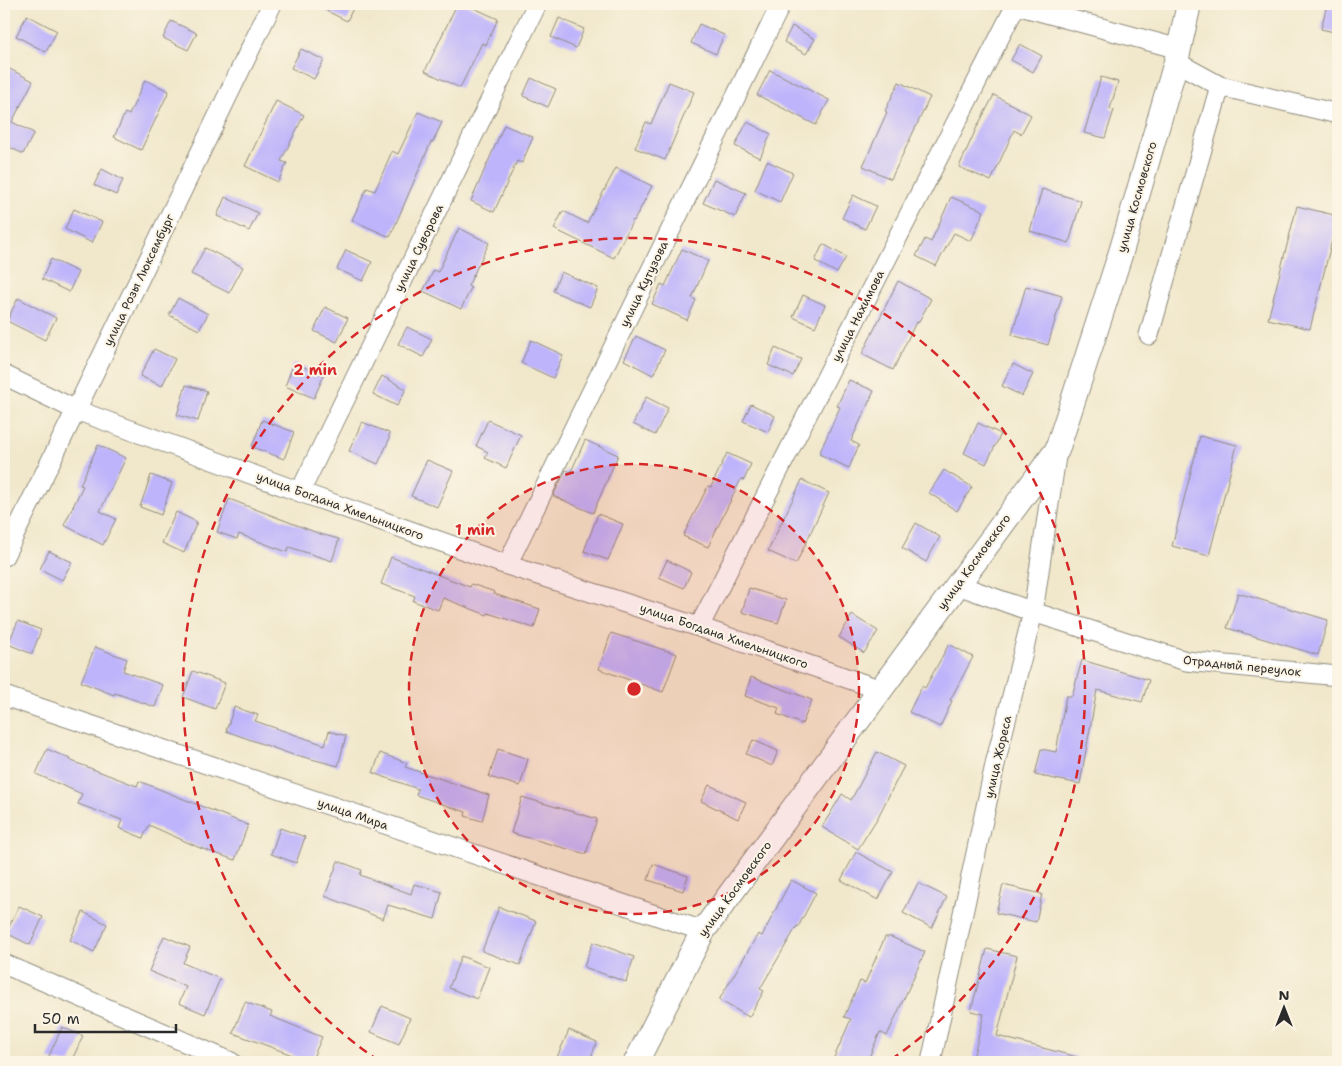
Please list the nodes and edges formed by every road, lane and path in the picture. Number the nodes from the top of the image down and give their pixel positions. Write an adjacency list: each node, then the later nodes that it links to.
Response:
1 (272, 4): 11 (street, улица Розы Люксембург)
2 (537, 4): 13 (street, улица Суворова)
3 (781, 4): 15 (street, улица Кутузова)
4 (1015, 4): 6 (street); 18 (street, улица Нахимова)
5 (1189, 4): 6 (main road, улица Космовского)
6 (1178, 55): 7 (street); 12 (main road, улица Космовского)
7 (1220, 86): 8 (street); 9 (street)
8 (1338, 114)
9 (1148, 335)
10 (4, 376): 11 (street, улица Богдана Хмельницкого)
11 (76, 410): 13 (street, улица Богдана Хмельницкого); 14 (street, улица Розы Люксембург)
12 (1057, 450): 16 (main road, улица Космовского); 17 (street, улица Жореса)
13 (300, 492): 15 (street, улица Богдана Хмельницкого)
14 (4, 556)
15 (507, 565): 18 (street, улица Богдана Хмельницкого)
16 (958, 585): 17 (street, Отрадный переулок); 20 (main road, улица Космовского)
17 (1033, 612): 19 (street, Отрадный переулок); 26 (street, улица Жореса)
18 (699, 627): 20 (street, улица Богдана Хмельницкого)
19 (1338, 676)
20 (881, 690): 22 (main road, улица Космовского)
21 (4, 696): 22 (street, улица Мира)
22 (703, 931): 25 (main road, улица Космовского)
23 (4, 964): 24 (street)
24 (231, 1062)
25 (636, 1062)
26 (931, 1062)

